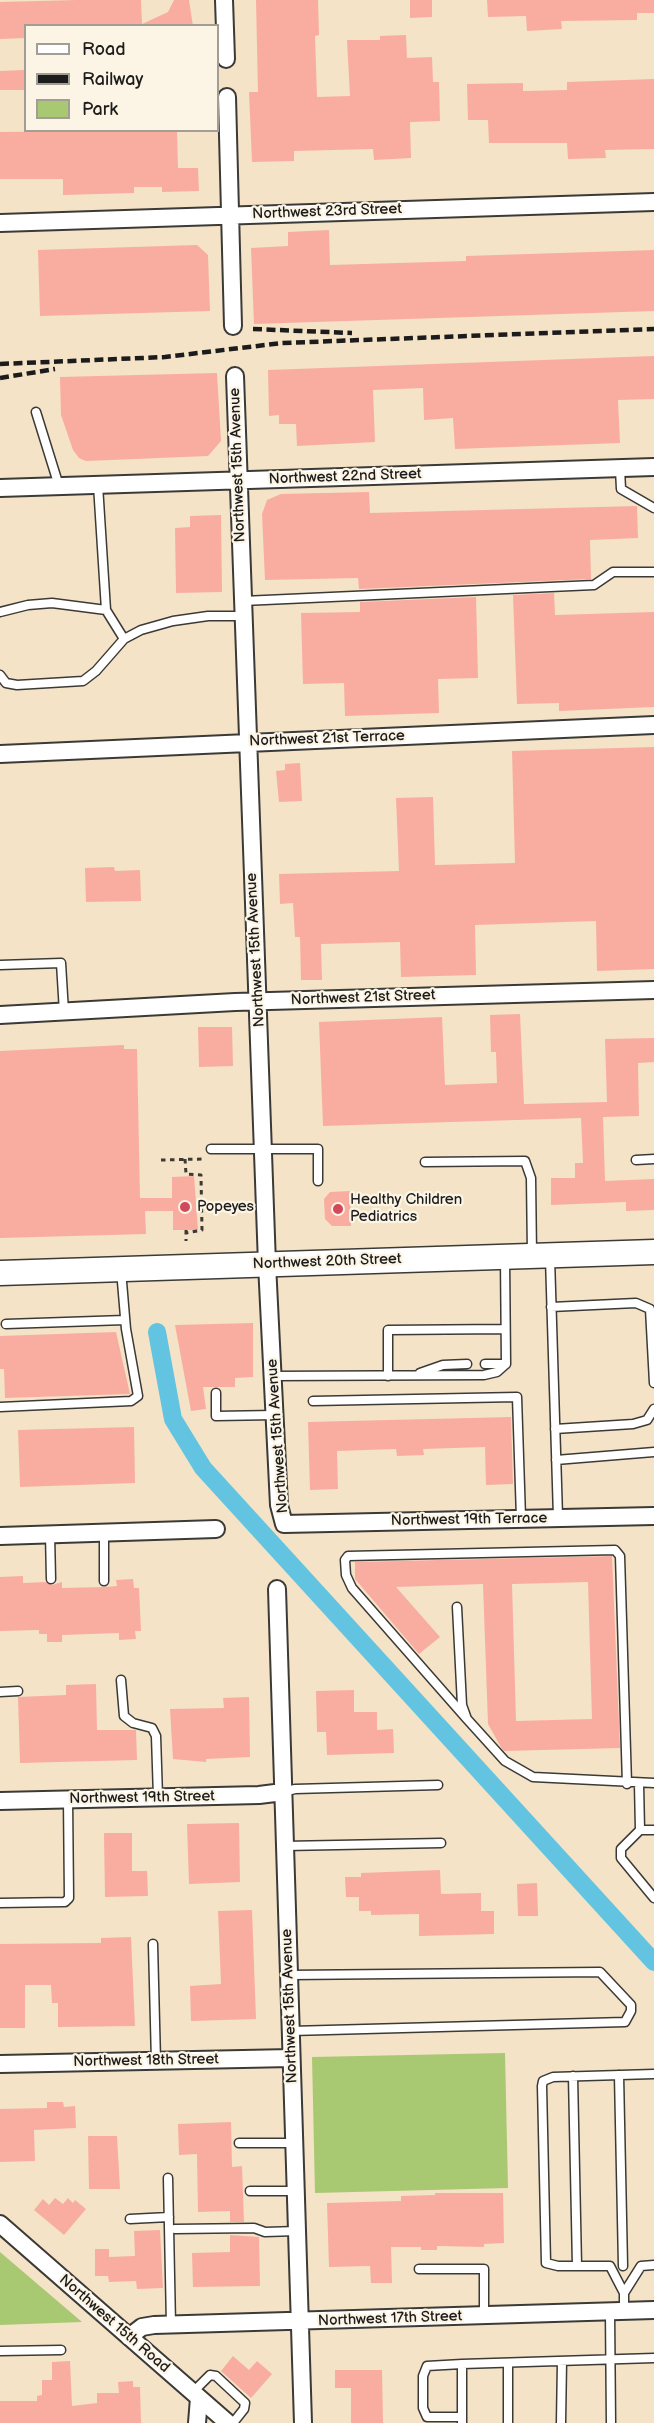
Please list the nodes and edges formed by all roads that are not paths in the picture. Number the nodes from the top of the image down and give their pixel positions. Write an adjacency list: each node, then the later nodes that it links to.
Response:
1 (224, 0): 2 (street)
2 (226, 59)
3 (227, 97): 5 (street)
4 (654, 202): 5 (street, Northwest 23rd Street)
5 (231, 216): 6 (street, Northwest 23rd Street); 7 (street)
6 (0, 223)
7 (233, 326)
8 (235, 376): 12 (street, Northwest 15th Avenue)
9 (36, 412): 14 (lane)
10 (654, 467): 11 (street, Northwest 22nd Street)
11 (620, 469): 12 (street, Northwest 22nd Street); 16 (lane)
12 (240, 480): 13 (street, Northwest 22nd Street); 18 (street, Northwest 15th Avenue)
13 (98, 485): 14 (street, Northwest 22nd Street); 19 (lane)
14 (59, 486): 15 (street, Northwest 22nd Street)
15 (0, 488)
16 (654, 508)
17 (654, 572): 18 (lane)
18 (243, 608): 21 (lane); 24 (street, Northwest 15th Avenue)
19 (106, 610): 20 (lane); 21 (lane)
20 (0, 612)
21 (124, 639): 22 (lane)
22 (0, 675)
23 (654, 725): 24 (street, Northwest 21st Terrace)
24 (246, 742): 25 (street, Northwest 21st Terrace); 28 (street, Northwest 15th Avenue)
25 (0, 754)
26 (0, 965): 29 (lane)
27 (654, 990): 28 (street, Northwest 21st Street)
28 (258, 1001): 29 (street, Northwest 21st Street); 31 (street, Northwest 15th Avenue)
29 (64, 1013): 30 (street, Northwest 21st Street)
30 (0, 1015)
31 (263, 1148): 32 (lane); 36 (lane); 40 (street, Northwest 15th Avenue)
32 (211, 1149)
33 (654, 1159): 34 (lane)
34 (636, 1160)
35 (425, 1162): 38 (lane)
36 (318, 1181)
37 (654, 1252): 38 (main road, Northwest 20th Street)
38 (541, 1255): 39 (main road, Northwest 20th Street); 43 (lane)
39 (505, 1256): 40 (main road, Northwest 20th Street); 46 (lane)
40 (267, 1264): 41 (main road, Northwest 20th Street); 50 (street, Northwest 15th Avenue)
41 (121, 1269): 42 (main road, Northwest 20th Street); 44 (lane)
42 (0, 1273)
43 (551, 1307): 53 (lane); 59 (lane)
44 (125, 1320): 45 (lane); 56 (lane)
45 (6, 1324)
46 (505, 1329): 49 (lane); 51 (lane)
47 (467, 1364): 52 (lane)
48 (485, 1364): 49 (lane)
49 (506, 1364): 52 (lane)
50 (273, 1376): 51 (lane); 58 (street, Northwest 15th Avenue)
51 (388, 1376): 52 (lane)
52 (411, 1376)
53 (654, 1383)
54 (216, 1394): 58 (lane)
55 (313, 1401): 64 (lane)
56 (0, 1407)
57 (654, 1409): 59 (lane)
58 (276, 1415): 65 (street, Northwest 15th Avenue)
59 (555, 1429): 61 (lane)
60 (654, 1452): 61 (lane)
61 (556, 1460): 63 (lane)
62 (654, 1516): 63 (street, Northwest 19th Terrace)
63 (558, 1517): 64 (street, Northwest 19th Terrace)
64 (520, 1518): 65 (street, Northwest 19th Terrace)
65 (284, 1524)
66 (216, 1529): 67 (street)
67 (104, 1532): 68 (street); 71 (lane)
68 (50, 1534): 69 (street); 70 (lane)
69 (0, 1536)
70 (51, 1579)
71 (104, 1581)
72 (277, 1589): 82 (street, Northwest 15th Avenue)
73 (457, 1607): 77 (lane)
74 (121, 1680): 83 (lane)
75 (18, 1691): 76 (lane)
76 (0, 1692)
77 (467, 1719): 78 (lane); 78 (lane)
78 (627, 1784): 79 (lane)
79 (639, 1784): 80 (lane); 86 (lane)
80 (654, 1784)
81 (438, 1785): 82 (lane)
82 (283, 1791): 83 (street, Northwest 19th Street); 89 (street, Northwest 15th Avenue)
83 (158, 1797): 84 (street, Northwest 19th Street)
84 (68, 1799): 85 (street, Northwest 19th Street); 91 (lane)
85 (0, 1801)
86 (640, 1830): 87 (lane); 90 (lane)
87 (654, 1830)
88 (441, 1843): 89 (lane)
89 (285, 1846): 93 (street, Northwest 15th Avenue)
90 (654, 1898)
91 (0, 1904)
92 (153, 1944): 96 (lane)
93 (289, 1975): 94 (street, Northwest 15th Avenue); 94 (lane)
94 (291, 2031): 95 (street, Northwest 15th Avenue)
95 (291, 2058): 96 (street, Northwest 18th Street); 102 (street, Northwest 15th Avenue)
96 (156, 2062): 97 (street, Northwest 18th Street)
97 (0, 2064)
98 (654, 2074): 99 (lane)
99 (619, 2075): 100 (lane); 114 (lane)
100 (573, 2076): 112 (lane); 112 (lane)
101 (239, 2143): 102 (lane)
102 (294, 2143): 105 (street, Northwest 15th Avenue)
103 (168, 2178): 106 (lane)
104 (250, 2191): 105 (lane)
105 (296, 2191): 110 (street, Northwest 15th Avenue)
106 (169, 2217): 107 (lane); 122 (lane)
107 (130, 2219)
108 (0, 2224): 123 (street, Northwest 15th Road)
109 (175, 2229): 110 (lane)
110 (297, 2231): 121 (street, Northwest 15th Avenue)
111 (654, 2265): 115 (lane)
112 (577, 2266): 113 (lane)
113 (610, 2266): 114 (lane); 117 (lane)
114 (623, 2266): 115 (lane)
115 (641, 2266): 117 (lane)
116 (419, 2269): 120 (lane)
117 (624, 2293): 119 (lane)
118 (654, 2310): 119 (street, Northwest 17th Street)
119 (617, 2312): 120 (street, Northwest 17th Street); 127 (lane)
120 (484, 2316): 121 (street, Northwest 17th Street)
121 (300, 2321): 122 (street, Northwest 17th Street); 136 (street, Northwest 15th Avenue)
122 (171, 2325): 123 (street, Northwest 17th Street)
123 (129, 2337): 131 (street, Northwest 15th Road)
124 (61, 2350): 125 (lane)
125 (0, 2351)
126 (654, 2358): 127 (lane)
127 (610, 2360): 128 (lane); 139 (lane)
128 (562, 2361): 129 (lane); 138 (lane)
129 (508, 2363): 130 (lane); 137 (lane)
130 (462, 2364): 132 (lane); 132 (lane)
131 (196, 2396): 133 (street); 134 (street, Northwest 15th Road); 135 (lane)
132 (462, 2420)
133 (197, 2423)
134 (228, 2423)
135 (233, 2423)
136 (303, 2423)
137 (508, 2423)
138 (561, 2423)
139 (611, 2423)

